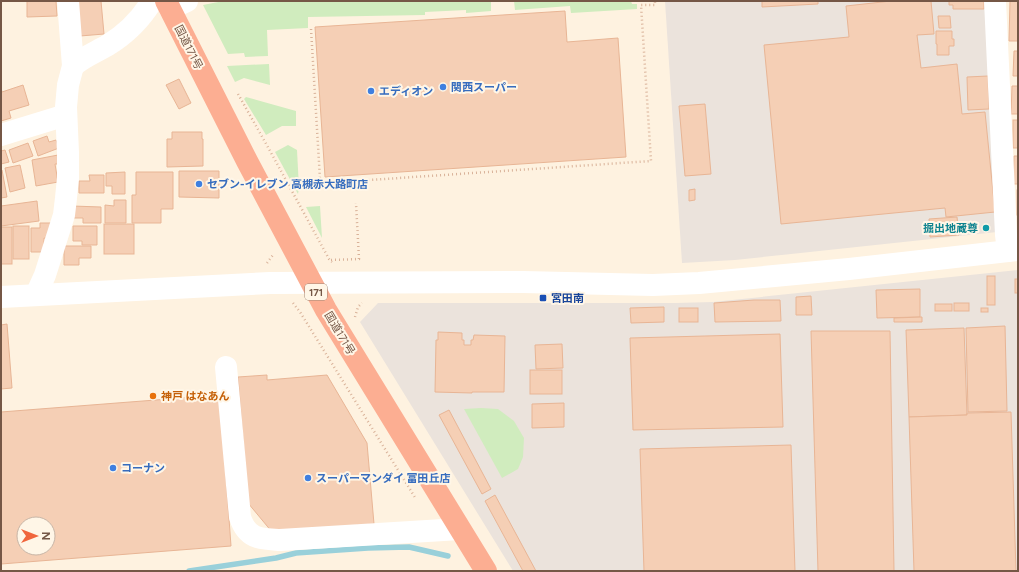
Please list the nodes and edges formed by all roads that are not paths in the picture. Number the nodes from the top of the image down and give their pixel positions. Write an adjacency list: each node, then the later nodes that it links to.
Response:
1 (68, 1): 4 (street)
2 (996, 1): 7 (street)
3 (169, 3): 4 (street); 8 (highway, 国道171号 / 171)
4 (73, 66): 5 (street)
5 (66, 115): 6 (street); 9 (street)
6 (1, 135)
7 (1013, 251): 8 (street)
8 (311, 284): 9 (street); 12 (highway, 国道171号 / 171)
9 (36, 295): 10 (street)
10 (1, 297)
11 (226, 368): 12 (street)
12 (460, 528): 13 (highway, 国道171号 / 171)
13 (486, 571)

